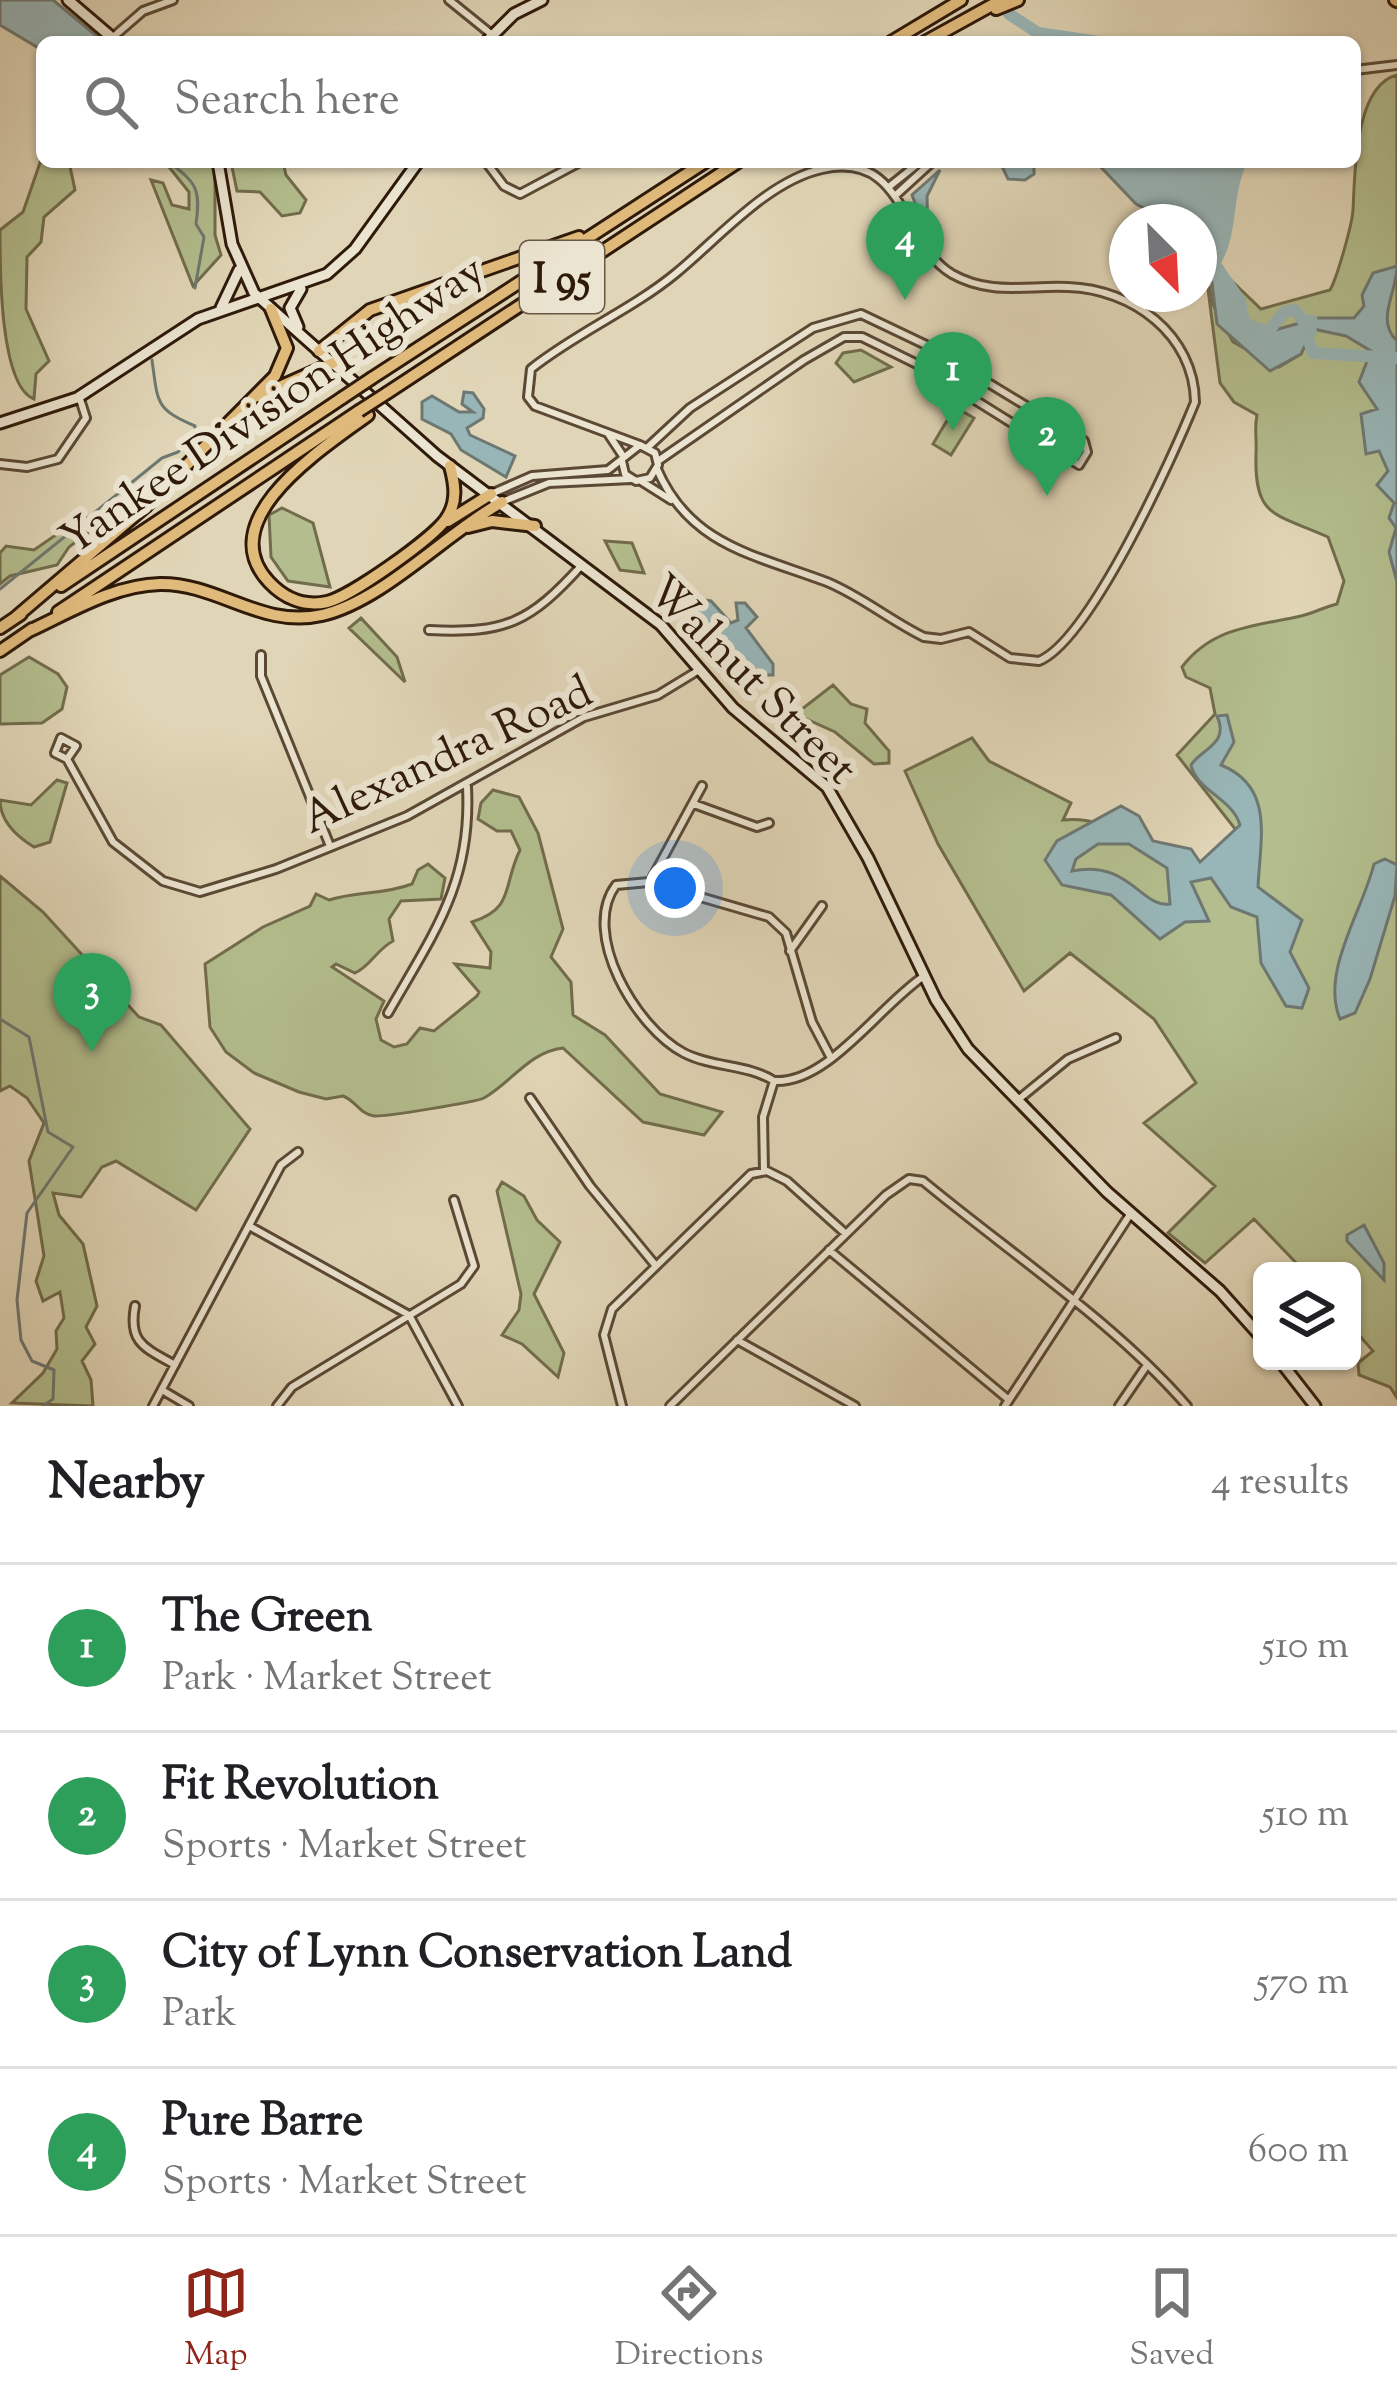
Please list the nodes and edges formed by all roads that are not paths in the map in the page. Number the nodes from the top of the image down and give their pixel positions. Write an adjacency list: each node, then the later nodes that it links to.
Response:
1 (68, 0): 9 (main road)
2 (173, 0): 10 (street)
3 (449, 0): 11 (street)
4 (542, 0): 12 (main road)
5 (961, 0): 13 (highway)
6 (1001, 0): 8 (highway)
7 (1018, 0): 8 (highway)
8 (949, 28): 14 (highway)
9 (110, 36)
10 (119, 36)
11 (487, 36)
12 (492, 36)
13 (901, 36)
14 (935, 36)
15 (1397, 65): 16 (street)
16 (1361, 69)
17 (219, 168): 28 (main road, Walnut Street)
18 (414, 168): 29 (main road)
19 (490, 168): 20 (street)
20 (569, 168)
21 (696, 168): 27 (highway, Yankee Division Highway / I 95)
22 (729, 168): 38 (highway, Yankee Division Highway / I 95, bridge)
23 (913, 168): 25 (street)
24 (925, 168): 26 (street)
25 (889, 187): 26 (street); 40 (street)
26 (897, 194): 48 (street)
27 (604, 227): 34 (highway); 53 (highway, Yankee Division Highway / I 95, bridge)
28 (240, 268): 30 (main road, Walnut Street); 32 (main road)
29 (315, 280): 30 (main road); 33 (main road)
30 (259, 297): 31 (main road, Walnut Street); 32 (main road)
31 (272, 308): 33 (main road, Walnut Street); 37 (highway)
32 (217, 312): 36 (main road)
33 (304, 337): 34 (main road, Walnut Street)
34 (320, 351): 35 (main road, Walnut Street)
35 (333, 363): 37 (highway); 45 (main road, Walnut Street)
36 (79, 396): 39 (main road); 43 (street)
37 (245, 404): 53 (highway)
38 (363, 413): 50 (highway); 56 (highway, Yankee Division Highway)
39 (0, 423)
40 (601, 430): 41 (street); 42 (street)
41 (644, 446): 42 (street); 44 (street); 44 (street)
42 (622, 459): 46 (street); 47 (street)
43 (0, 464)
44 (658, 465): 46 (street); 48 (street)
45 (450, 466): 47 (main road, Walnut Street); 50 (highway)
46 (636, 480): 47 (street); 48 (street)
47 (497, 498): 49 (main road, Walnut Street); 50 (highway); 51 (highway)
48 (674, 502)
49 (535, 526): 51 (highway); 52 (main road, Walnut Street)
50 (435, 530)
51 (460, 530): 56 (highway)
52 (583, 563): 55 (street); 59 (main road, Walnut Street)
53 (16, 617): 54 (highway, Yankee Division Highway / I 95)
54 (0, 628)
55 (430, 630)
56 (29, 631): 57 (highway, Yankee Division Highway)
57 (0, 651)
58 (261, 655): 65 (street)
59 (699, 670): 62 (street, Alexandra Road); 69 (main road, Walnut Street)
60 (68, 759): 65 (street, Alexandra Road)
61 (702, 786): 63 (street)
62 (467, 787): 65 (street, Alexandra Road); 70 (street)
63 (694, 804): 64 (street); 66 (street)
64 (769, 823)
65 (330, 846)
66 (650, 883): 68 (street); 73 (street)
67 (822, 906): 68 (street)
68 (790, 951): 72 (street)
69 (924, 976): 72 (street); 75 (main road, Walnut Street)
70 (388, 1013)
71 (1116, 1038): 75 (street)
72 (831, 1058): 73 (street)
73 (774, 1081): 77 (street)
74 (530, 1098): 83 (street)
75 (1017, 1100): 79 (main road, Walnut Street)
76 (298, 1152): 80 (street)
77 (764, 1172): 81 (street); 83 (street)
78 (454, 1200): 86 (street)
79 (1131, 1213): 84 (street); 87 (main road, Walnut Street)
80 (251, 1227): 86 (street); 89 (street)
81 (846, 1234): 82 (street); 84 (street)
82 (829, 1250): 88 (street); 93 (street)
83 (656, 1266): 98 (street)
84 (1072, 1302): 90 (street); 93 (street)
85 (135, 1306): 89 (street)
86 (409, 1315): 96 (street); 97 (street)
87 (1253, 1328)
88 (736, 1340): 99 (street); 100 (street)
89 (175, 1365): 92 (street)
90 (1144, 1368): 101 (street); 102 (street)
91 (1287, 1370): 103 (main road)
92 (162, 1390): 94 (street); 95 (street)
93 (1007, 1403)
94 (153, 1406)
95 (189, 1406)
96 (277, 1406)
97 (458, 1406)
98 (622, 1406)
99 (670, 1406)
100 (855, 1406)
101 (1119, 1406)
102 (1186, 1406)
103 (1315, 1406)

